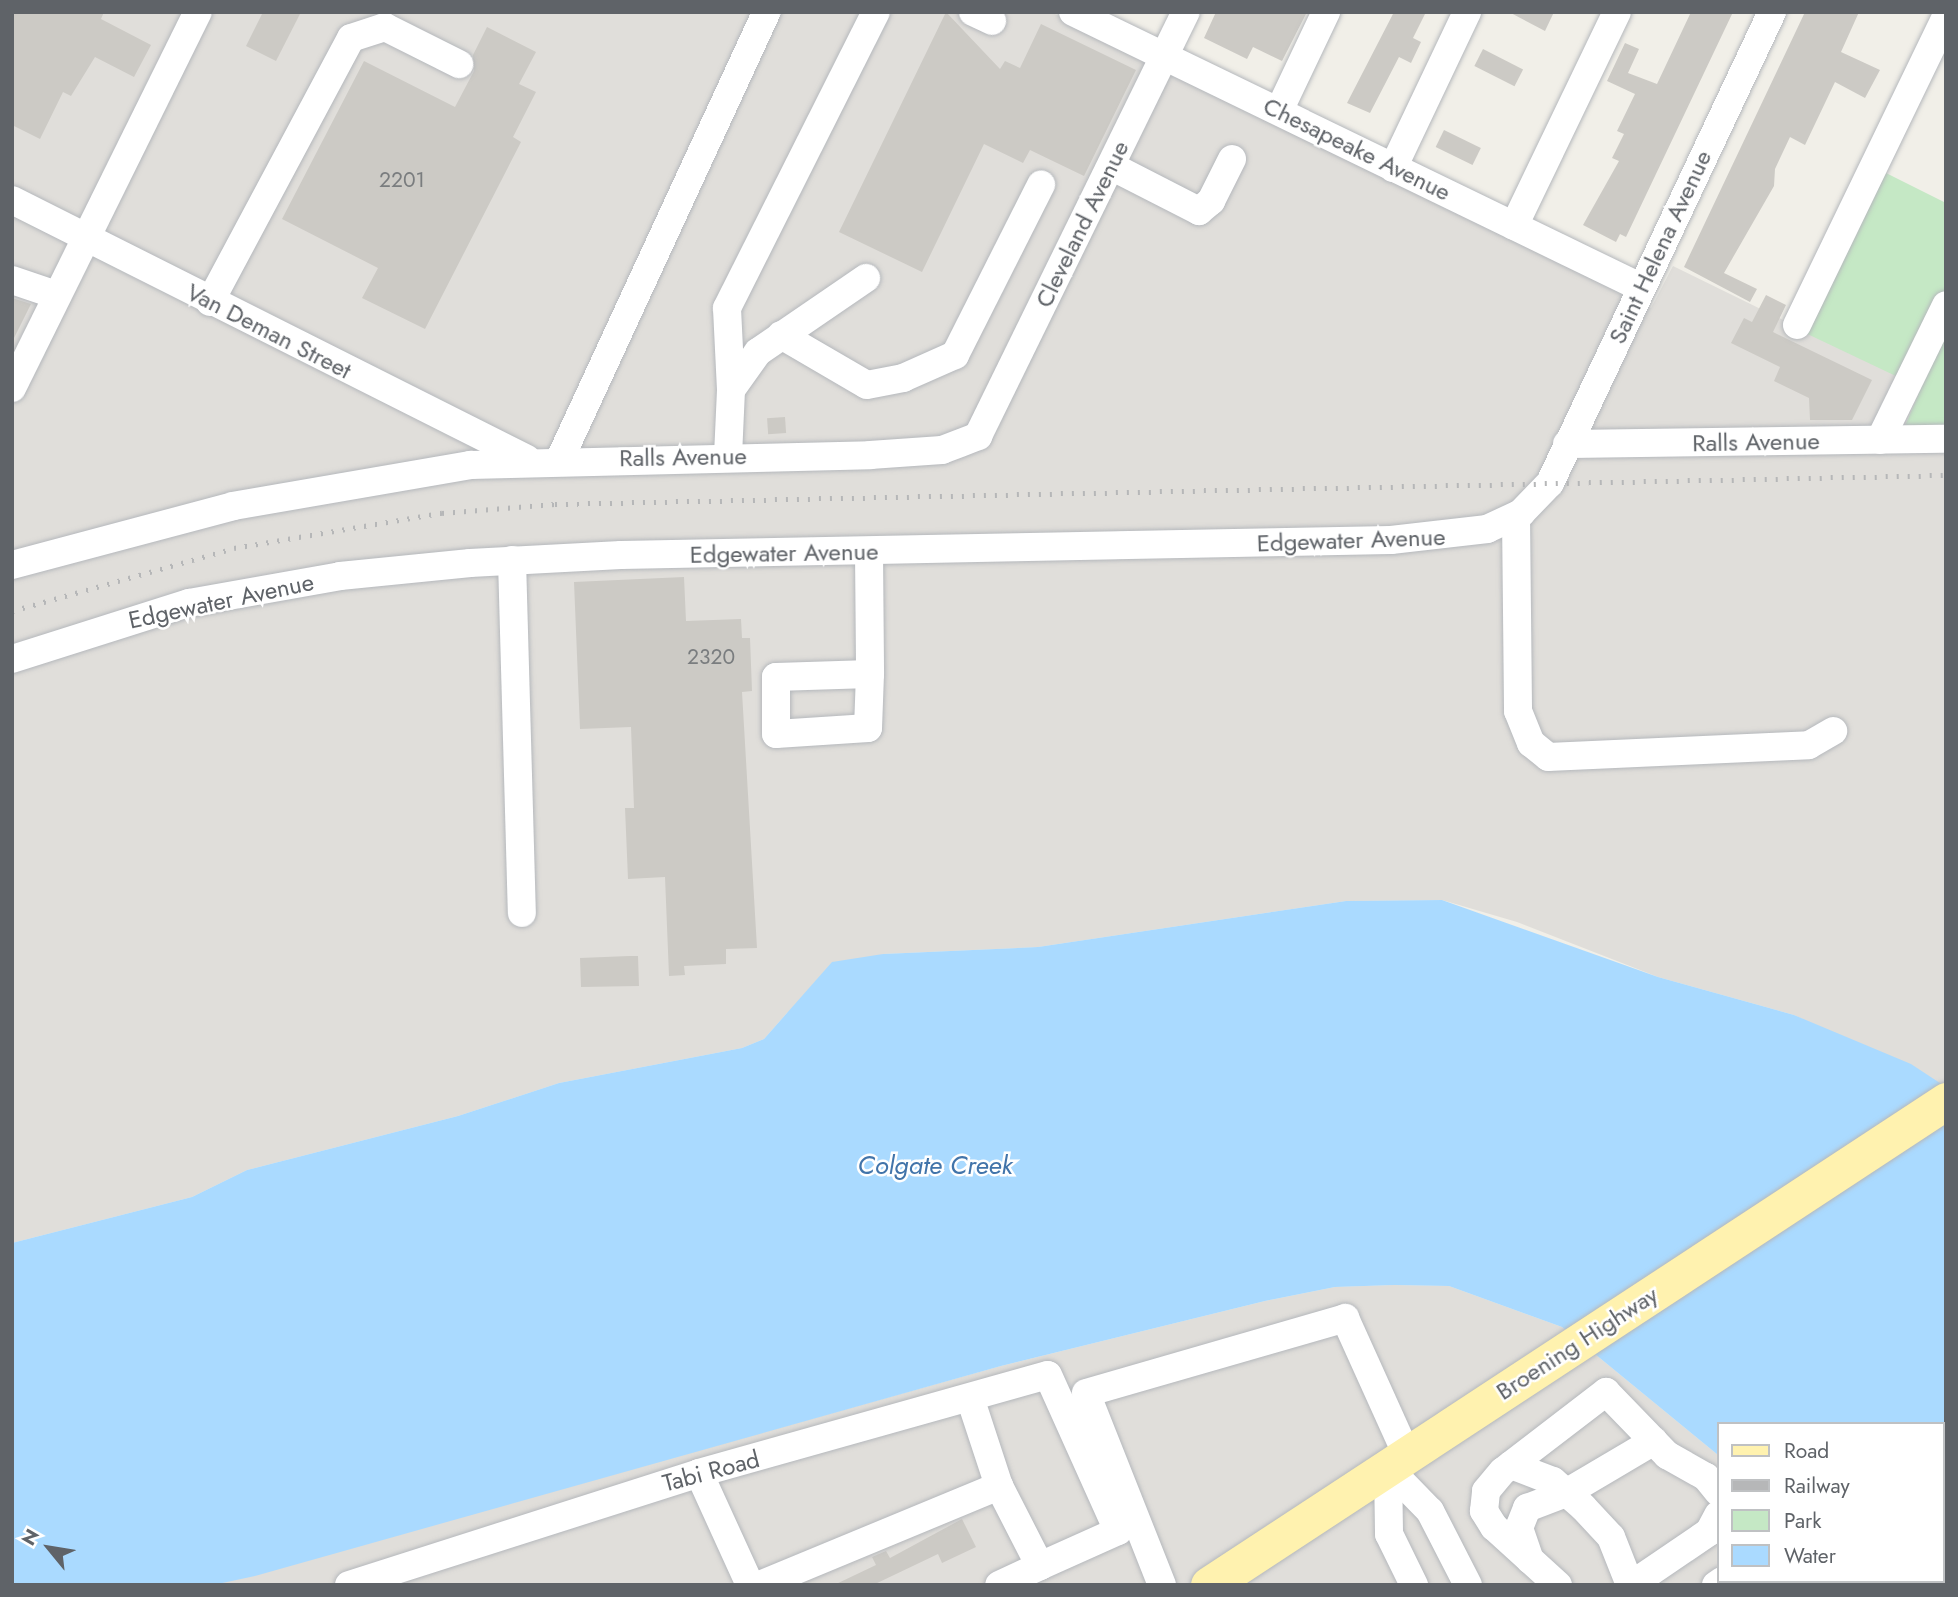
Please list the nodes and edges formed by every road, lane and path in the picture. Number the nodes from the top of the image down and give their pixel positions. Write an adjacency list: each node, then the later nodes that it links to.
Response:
1 (198, 12): 20 (street)
2 (767, 12): 37 (street)
3 (876, 12): 30 (street)
4 (1073, 12): 11 (street, Chesapeake Avenue)
5 (1186, 12): 11 (street, Cleveland Avenue)
6 (1326, 12): 13 (street)
7 (1467, 12): 16 (street)
8 (1616, 12): 19 (street)
9 (1772, 12): 23 (street, Saint Helena Avenue)
10 (1946, 17): 27 (street)
11 (1165, 56): 13 (street, Chesapeake Avenue); 15 (street, Cleveland Avenue)
12 (459, 64): 25 (street)
13 (1279, 111): 16 (street, Chesapeake Avenue)
14 (1232, 159): 15 (street)
15 (1111, 166): 31 (street, Cleveland Avenue)
16 (1393, 168): 19 (street, Chesapeake Avenue)
17 (1041, 185): 28 (street)
18 (12, 200): 20 (street, Van Deman Street)
19 (1514, 226): 23 (street, Chesapeake Avenue)
20 (83, 238): 24 (street); 25 (street, Van Deman Street)
21 (866, 278): 28 (street)
22 (12, 280): 24 (street)
23 (1640, 287): 34 (street, Saint Helena Avenue)
24 (56, 295): 29 (street)
25 (211, 302): 36 (street, Van Deman Street)
26 (1946, 305): 33 (street)
27 (1797, 325)
28 (781, 335): 30 (street)
29 (12, 388)
30 (731, 390): 35 (street)
31 (978, 436): 35 (street, Ralls Avenue)
32 (1946, 439): 33 (street, Ralls Avenue)
33 (1880, 440): 34 (street, Ralls Avenue)
34 (1567, 444): 38 (street, Saint Helena Avenue)
35 (728, 456): 37 (street, Ralls Avenue)
36 (527, 459): 37 (street, Ralls Avenue); 42 (street, Ralls Avenue)
37 (560, 459)
38 (1550, 483): 39 (street, Edgewater Avenue)
39 (1516, 516): 40 (street, Edgewater Avenue); 45 (street)
40 (869, 552): 41 (street, Edgewater Avenue); 44 (street)
41 (512, 560): 43 (street, Edgewater Avenue); 46 (street)
42 (12, 565)
43 (12, 659)
44 (870, 674)
45 (1833, 731)
46 (522, 913)
47 (1946, 1101): 50 (main road, Broening Highway)
48 (971, 1401): 52 (street, Tabi Road); 53 (street); 58 (street, Tabi Road)
49 (1654, 1441): 51 (street); 54 (street); 55 (street)
50 (1397, 1462): 64 (street); 65 (main road, Broening Highway); 66 (street); 67 (street)
51 (1511, 1465): 55 (street); 57 (street)
52 (699, 1473): 59 (street, Tabi Road); 61 (street)
53 (999, 1486): 58 (street); 62 (street)
54 (1716, 1490)
55 (1566, 1493): 57 (street); 69 (street)
56 (1716, 1519): 69 (street)
57 (1530, 1560): 68 (street)
58 (1040, 1566): 63 (street)
59 (379, 1581): 60 (street, Tabi Road)
60 (349, 1585)
61 (750, 1585)
62 (760, 1585)
63 (999, 1585)
64 (1162, 1585)
65 (1209, 1585)
66 (1414, 1585)
67 (1468, 1585)
68 (1558, 1585)
69 (1630, 1585)

